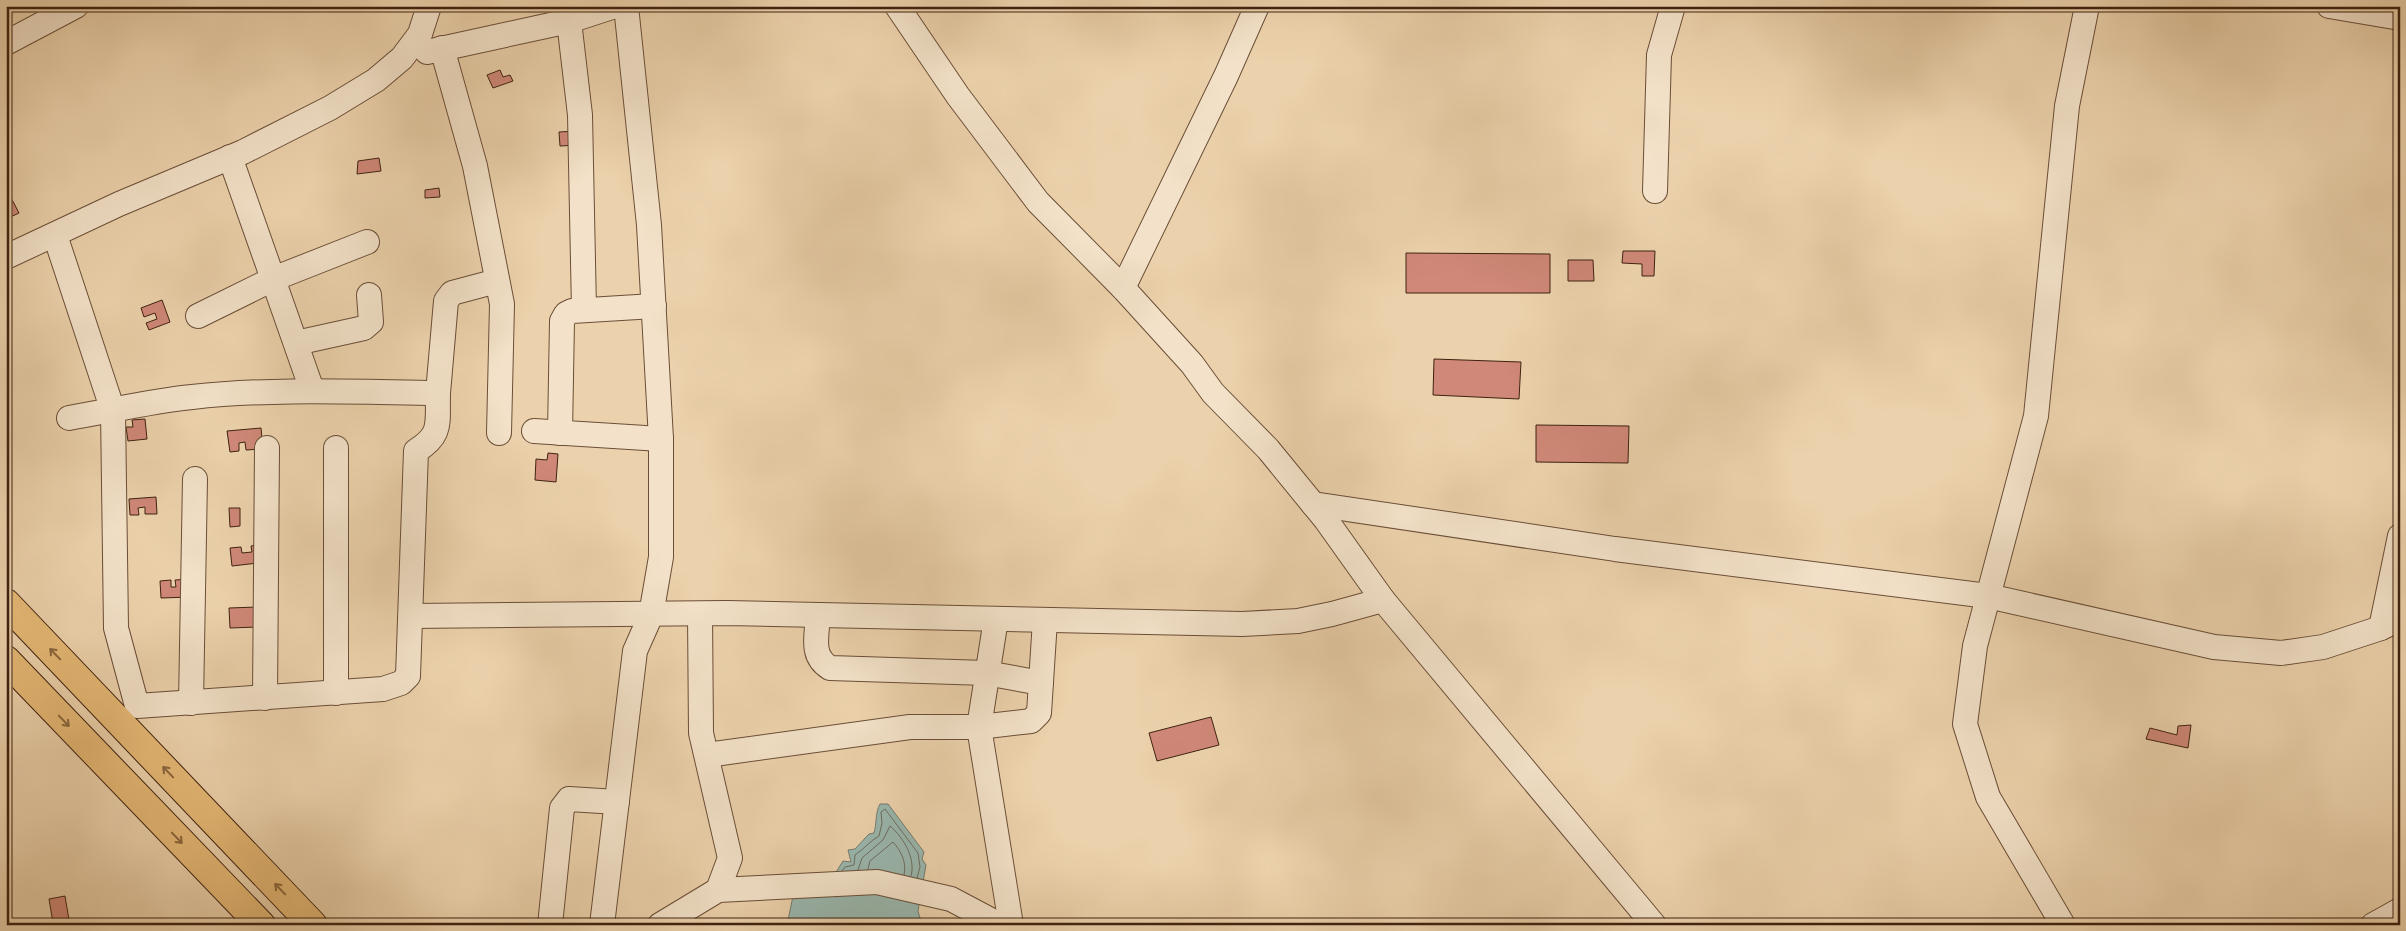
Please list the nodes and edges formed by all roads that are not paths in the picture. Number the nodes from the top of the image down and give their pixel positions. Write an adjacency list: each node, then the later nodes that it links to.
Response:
1 (76, 6): 10 (street)
2 (429, 6): 15 (street)
3 (615, 6): 11 (street)
4 (626, 6): 25 (street)
5 (897, 6): 23 (street)
6 (1257, 6): 23 (street)
7 (1673, 6): 17 (street)
8 (2087, 6): 42 (street)
9 (2329, 6): 12 (street)
10 (43, 14): 13 (street)
11 (569, 14): 14 (street); 26 (street)
12 (2400, 18)
13 (6, 43)
14 (442, 48): 15 (street); 22 (street)
15 (402, 58): 16 (street)
16 (230, 158): 18 (street); 21 (street)
17 (1655, 191)
18 (55, 235): 20 (street); 31 (street)
19 (367, 242): 21 (street)
20 (6, 257)
21 (273, 279): 27 (street); 28 (street)
22 (497, 282): 30 (street); 34 (street)
23 (1123, 288): 40 (street)
24 (369, 295): 28 (street)
25 (654, 306): 26 (street); 36 (street)
26 (584, 310): 35 (street)
27 (198, 316)
28 (296, 343): 29 (street)
29 (312, 390): 30 (street); 31 (street)
30 (438, 393): 48 (street)
31 (113, 410): 32 (street); 57 (street)
32 (69, 418)
33 (534, 431): 35 (street)
34 (499, 433)
35 (560, 433): 36 (street)
36 (661, 438): 46 (street)
37 (267, 448): 56 (street)
38 (336, 448): 55 (street)
39 (194, 479): 57 (street)
40 (1313, 504): 42 (street); 43 (street)
41 (2400, 536): 51 (street)
42 (1988, 596): 51 (street); 71 (street)
43 (1383, 600): 50 (street); 70 (street)
44 (6, 603): 64 (main road, one-way to 44)
45 (700, 614): 46 (street); 47 (street); 59 (street)
46 (652, 615): 48 (street); 60 (street)
47 (818, 615): 49 (street); 53 (street)
48 (411, 616): 55 (street)
49 (996, 619): 50 (street); 53 (street)
50 (1045, 620): 54 (street)
51 (2390, 623)
52 (6, 660): 63 (main road, one-way to 63)
53 (986, 673): 54 (street); 58 (street)
54 (1041, 683): 58 (street)
55 (336, 693): 56 (street)
56 (265, 698): 57 (street)
57 (191, 703)
58 (979, 727): 59 (street); 69 (street)
59 (707, 755): 61 (street)
60 (617, 802): 65 (street); 66 (street)
61 (718, 890): 67 (street); 68 (street)
62 (2400, 910): 72 (street)
63 (261, 925)
64 (313, 925)
65 (550, 925)
66 (602, 925)
67 (660, 925)
68 (1000, 925)
69 (1011, 925)
70 (1654, 925)
71 (2063, 925)
72 (2372, 925)

